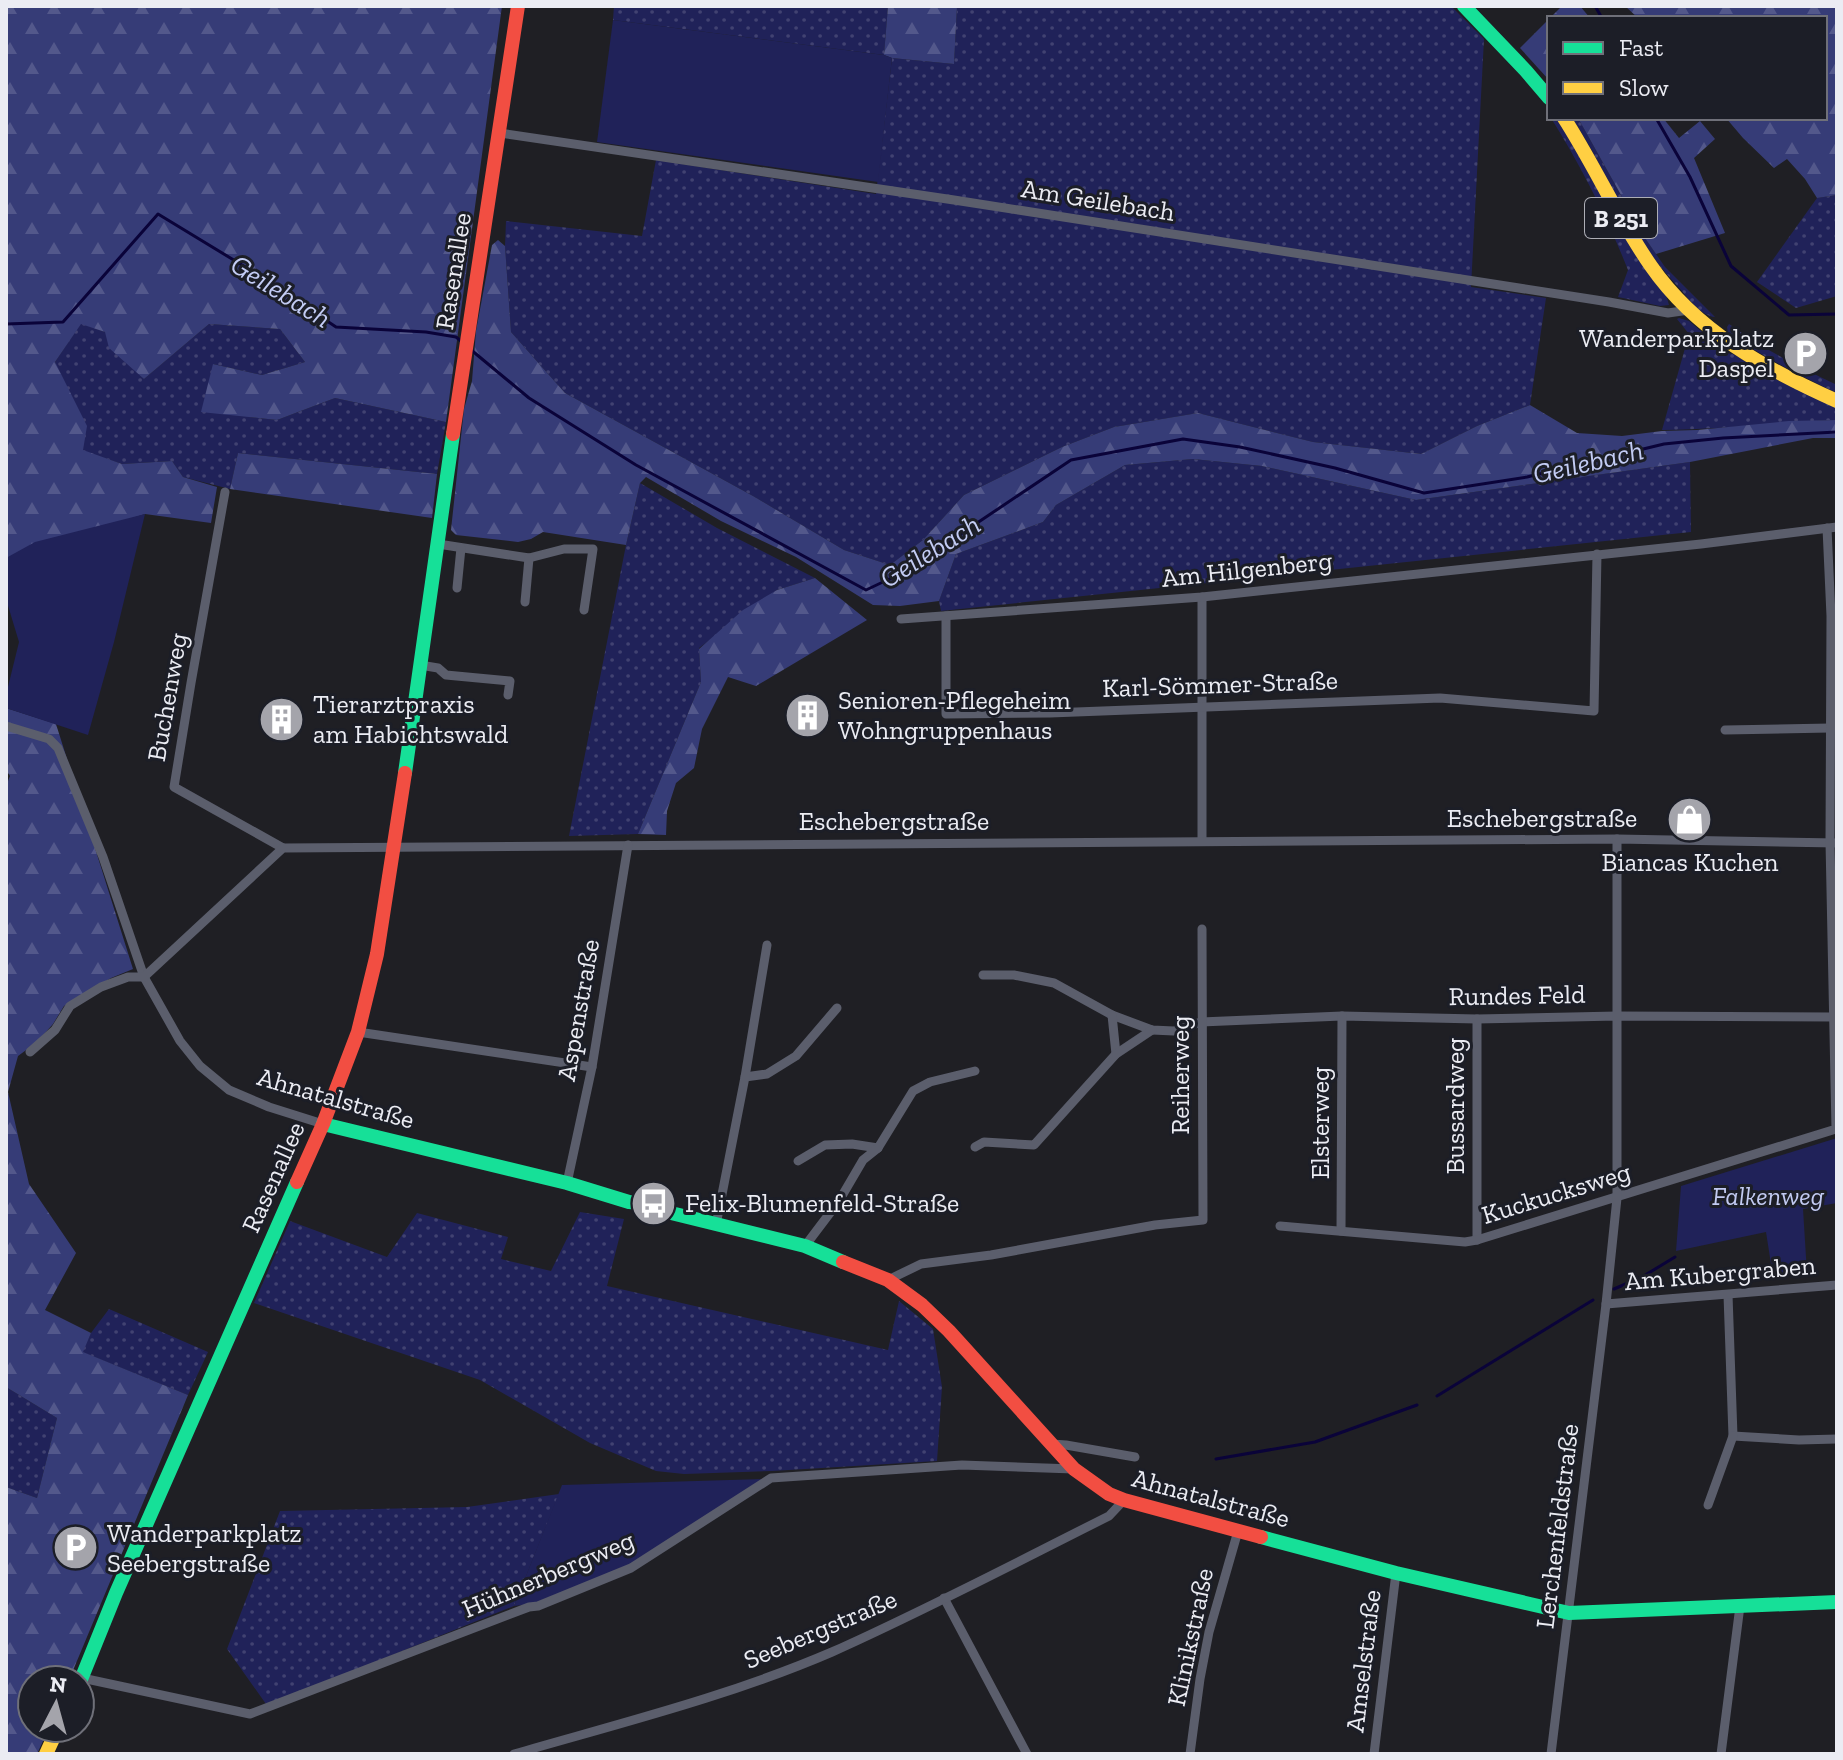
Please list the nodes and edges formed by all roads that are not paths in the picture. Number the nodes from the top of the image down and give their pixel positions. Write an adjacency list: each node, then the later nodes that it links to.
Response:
1 (518, 6): 5 (main road, Rasenallee)
2 (1464, 6): 3 (main road)
3 (1547, 96)
4 (1565, 120): 6 (main road, B 251)
5 (500, 133): 6 (street, Am Geilebach); 10 (main road, Rasenallee)
6 (1689, 310): 7 (main road, B 251)
7 (1837, 401)
8 (225, 492): 32 (street, Buchenweg)
9 (1832, 528): 12 (street, Am Hilgenberg); 22 (street)
10 (438, 544): 11 (street); 20 (main road, Rasenallee)
11 (461, 548): 13 (street); 14 (street)
12 (1597, 554): 15 (street, Am Hilgenberg); 23 (street, Karl-Sömmer-Straße)
13 (529, 558): 16 (street); 17 (street)
14 (457, 588)
15 (1202, 597): 18 (street, Am Hilgenberg); 23 (street)
16 (525, 602)
17 (584, 610)
18 (946, 616): 19 (street, Am Hilgenberg); 23 (street, Karl-Sömmer-Straße)
19 (901, 619)
20 (420, 665): 21 (street); 31 (main road, Rasenallee)
21 (508, 695)
22 (1834, 696): 25 (street)
23 (1204, 706): 28 (street)
24 (6, 726): 36 (street, Ahnatalstraße)
25 (1830, 728): 26 (street); 29 (street)
26 (1725, 730)
27 (1617, 839): 28 (street, Eschebergstraße); 29 (street, Eschebergstraße); 40 (street, Lerchenfeldstraße)
28 (1202, 841): 30 (street, Eschebergstraße)
29 (1834, 843): 41 (street)
30 (628, 845): 31 (street, Eschebergstraße); 48 (street, Aspenstraße)
31 (395, 846): 32 (street, Eschebergstraße); 45 (main road, Rasenallee)
32 (283, 848): 36 (street)
33 (1202, 929): 43 (street, Reiherweg)
34 (767, 945): 50 (street)
35 (983, 975): 38 (street)
36 (144, 977): 46 (street); 51 (street, Ahnatalstraße)
37 (837, 1008): 50 (street)
38 (1112, 1015): 44 (street); 47 (street)
39 (1342, 1016): 42 (street, Rundes Feld); 43 (street, Rundes Feld); 60 (street, Elsterweg)
40 (1617, 1016): 41 (street, Rundes Feld); 42 (street, Rundes Feld); 57 (street, Lerchenfeldstraße)
41 (1834, 1017): 52 (street)
42 (1477, 1019): 61 (street, Bussardweg)
43 (1201, 1022): 44 (street, Rundes Feld); 63 (street, Reiherweg)
44 (1152, 1030): 47 (street)
45 (358, 1032): 48 (street); 51 (main road, Rasenallee)
46 (30, 1052)
47 (1116, 1054): 53 (street)
48 (592, 1067): 56 (street, Aspenstraße)
49 (975, 1071): 54 (street)
50 (745, 1077): 58 (street)
51 (323, 1124): 56 (main road, Ahnatalstraße); 80 (main road, Rasenallee)
52 (1836, 1129): 57 (street, Kuckucksweg)
53 (975, 1147)
54 (878, 1148): 55 (street); 62 (street)
55 (798, 1161)
56 (567, 1183): 58 (main road, Ahnatalstraße)
57 (1617, 1198): 61 (street, Kuckucksweg); 66 (street, Lerchenfeldstraße)
58 (716, 1225): 62 (main road, Ahnatalstraße)
59 (1280, 1226): 60 (street, Kuckucksweg)
60 (1341, 1231): 61 (street, Kuckucksweg)
61 (1477, 1240)
62 (805, 1246): 63 (main road, Ahnatalstraße)
63 (888, 1280): 69 (main road, Ahnatalstraße)
64 (1837, 1285): 65 (street, Am Kubergraben)
65 (1728, 1295): 66 (street, Am Kubergraben); 67 (street)
66 (1606, 1304): 79 (street, Lerchenfeldstraße)
67 (1733, 1436): 68 (street); 73 (street)
68 (1837, 1439)
69 (1051, 1444): 70 (street); 71 (main road, Ahnatalstraße)
70 (1135, 1457)
71 (1074, 1469): 72 (main road, Ahnatalstraße); 81 (street, Hühnerbergweg)
72 (1124, 1500): 74 (main road, Ahnatalstraße); 76 (street, Seebergstraße)
73 (1708, 1505)
74 (1238, 1531): 75 (main road, Ahnatalstraße); 84 (street, Klinikstraße)
75 (1396, 1573): 79 (main road, Ahnatalstraße); 85 (street, Amselstraße)
76 (944, 1598): 82 (street, Seebergstraße); 83 (street)
77 (1837, 1602): 78 (main road, Ahnatalstraße)
78 (1740, 1606): 79 (main road, Ahnatalstraße); 87 (street)
79 (1569, 1613): 86 (street, Lerchenfeldstraße)
80 (87, 1664)
81 (96, 1683)
82 (514, 1754)
83 (1027, 1754)
84 (1190, 1754)
85 (1374, 1754)
86 (1551, 1754)
87 (1721, 1754)

